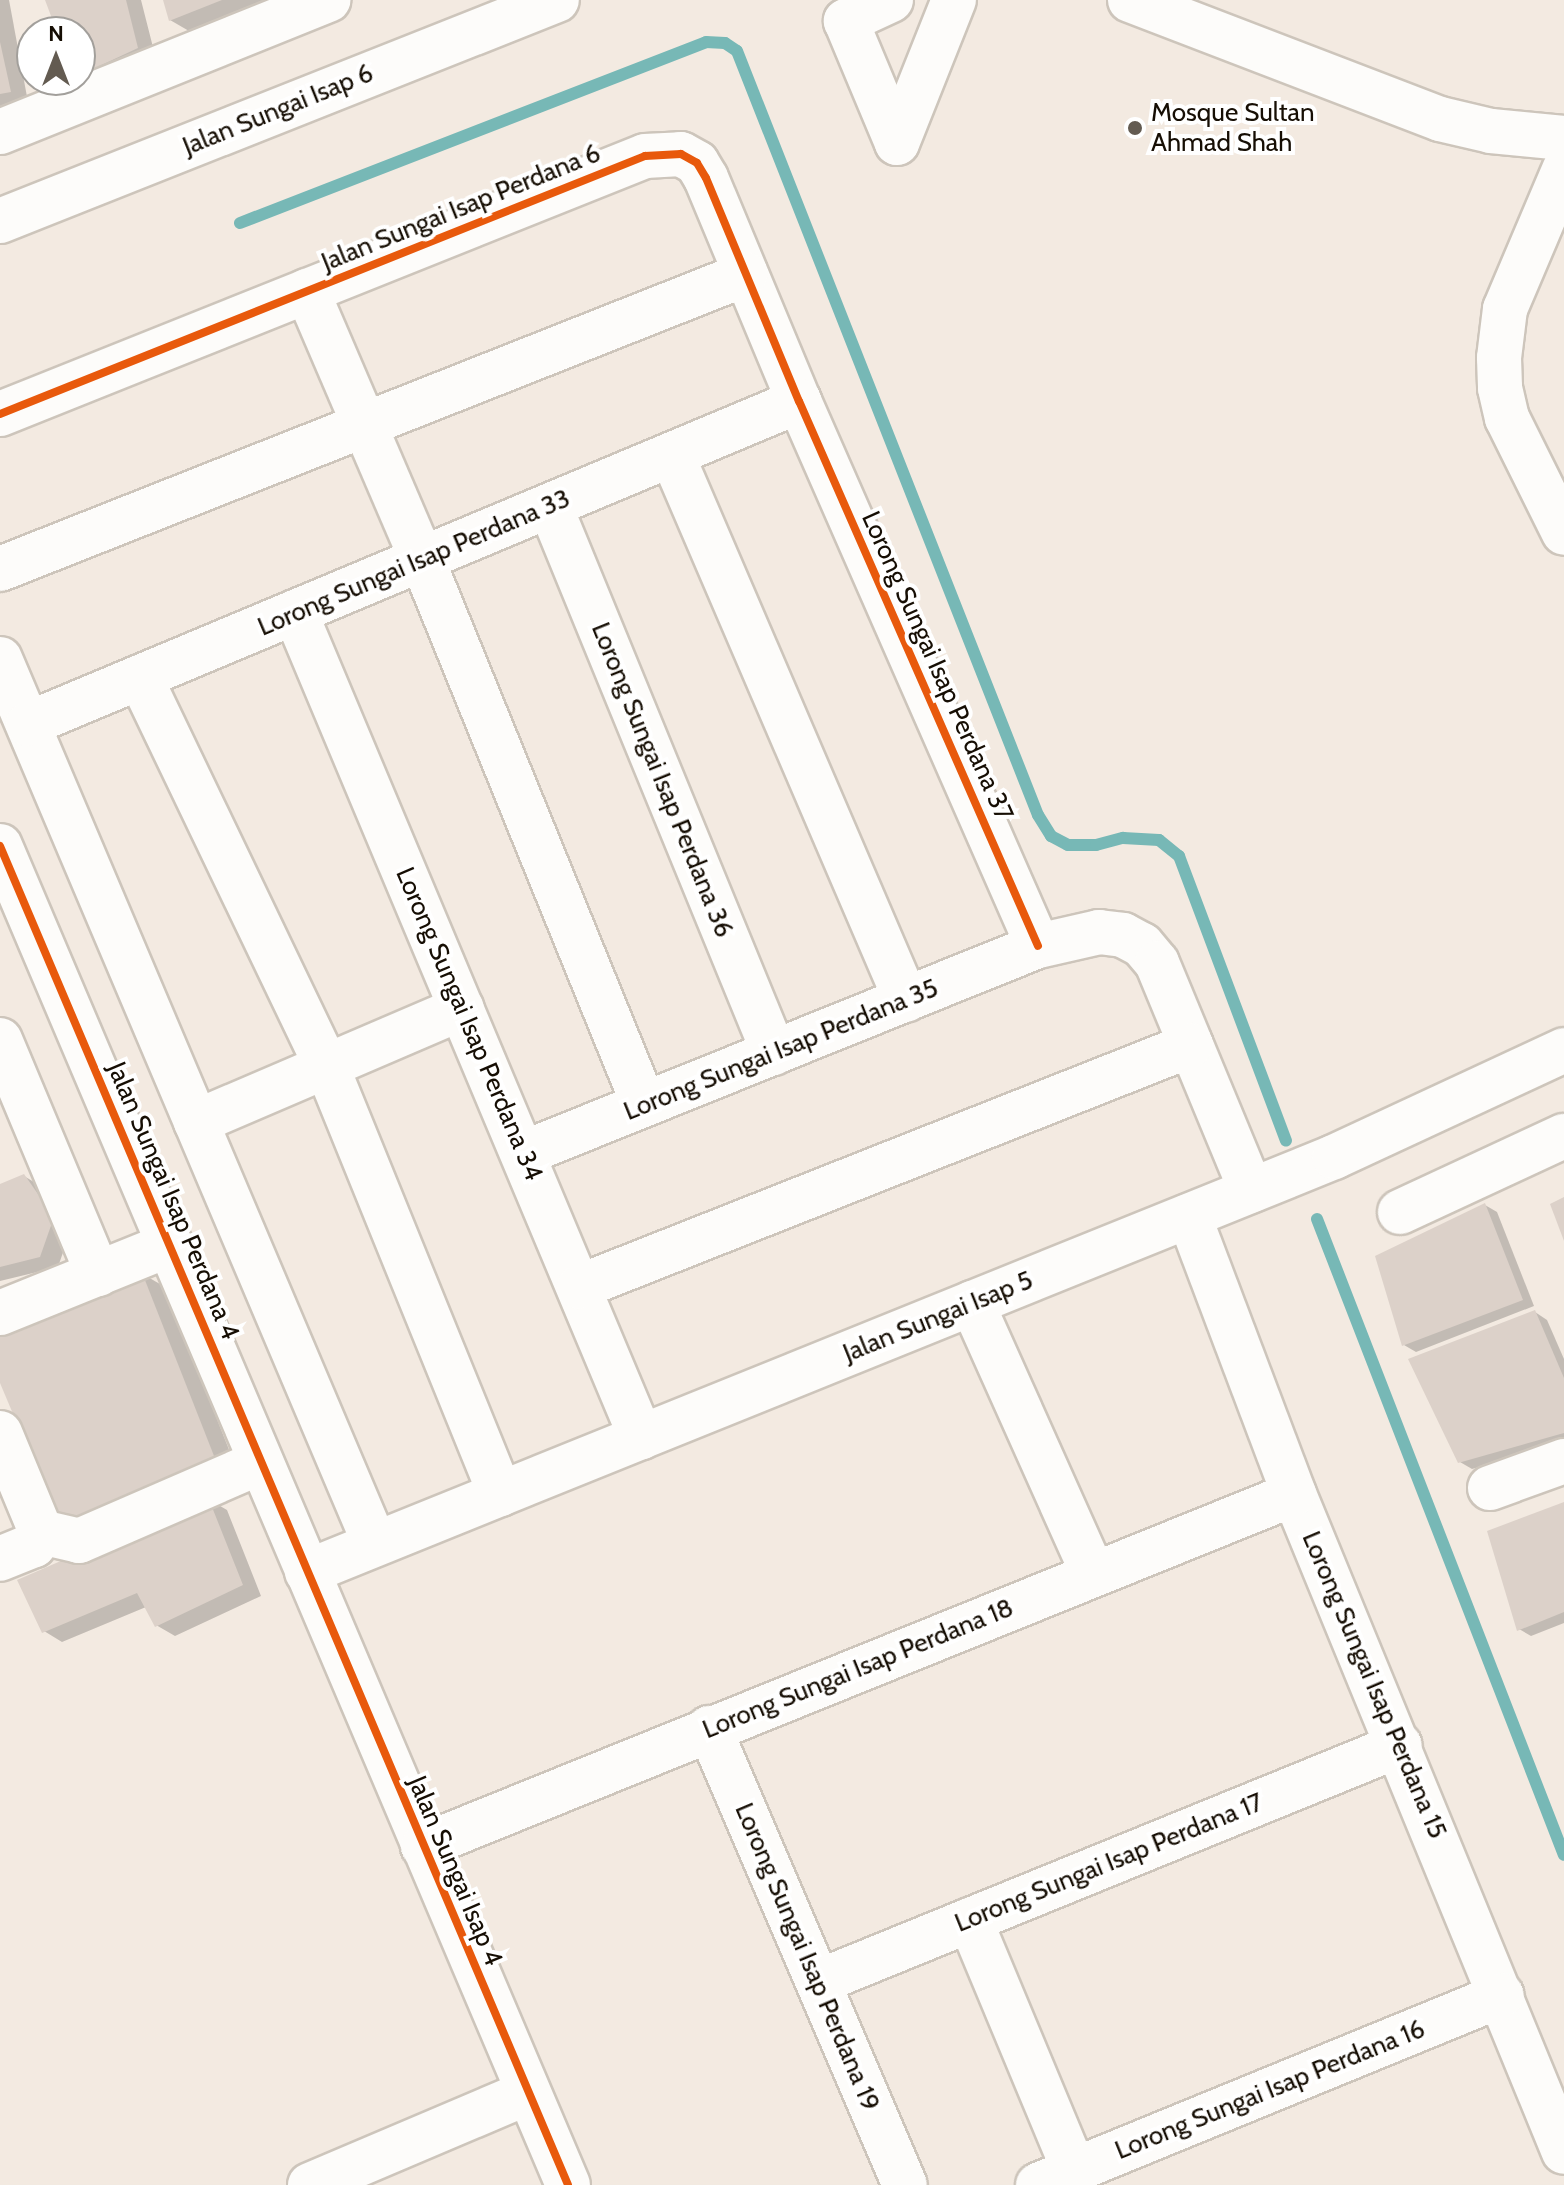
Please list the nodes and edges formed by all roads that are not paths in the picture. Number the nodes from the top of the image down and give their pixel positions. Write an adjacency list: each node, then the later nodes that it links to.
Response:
1 (328, 0): 6 (street)
2 (557, 0): 9 (street, Jalan Sungai Isap 6)
3 (891, 0): 4 (street)
4 (954, 0)
5 (1130, 0): 7 (street)
6 (0, 132)
7 (1564, 138)
8 (1564, 170): 17 (street)
9 (0, 221)
10 (746, 274): 11 (street, Jalan Sungai Isap Perdana 6); 12 (street, Jalan Sungai Isap Perdana 6); 14 (street)
11 (307, 291): 13 (street, Jalan Sungai Isap Perdana 6); 14 (street)
12 (799, 401): 15 (street, Lorong Sungai Isap Perdana 33); 25 (street, Lorong Sungai Isap Perdana 37)
13 (0, 414)
14 (364, 424): 18 (street); 19 (street)
15 (672, 455): 16 (street, Lorong Sungai Isap Perdana 33); 26 (street)
16 (550, 506): 18 (street, Lorong Sungai Isap Perdana 33); 31 (street, Lorong Sungai Isap Perdana 36)
17 (1563, 530)
18 (422, 559): 20 (street, Lorong Sungai Isap Perdana 33); 33 (street)
19 (0, 569)
20 (295, 612): 22 (street, Lorong Sungai Isap Perdana 33); 27 (street, Lorong Sungai Isap Perdana 34)
21 (0, 659): 23 (street)
22 (140, 677): 23 (street, Lorong Sungai Isap Perdana 33); 32 (street)
23 (28, 724): 34 (street)
24 (0, 846): 40 (street, Jalan Sungai Isap Perdana 4)
25 (1038, 946): 26 (street, Lorong Sungai Isap Perdana 35); 29 (street, Lorong Sungai Isap Perdana 35)
26 (906, 1000): 31 (street, Lorong Sungai Isap Perdana 35)
27 (462, 1008): 32 (street); 36 (street, Lorong Sungai Isap Perdana 34)
28 (0, 1040): 41 (street)
29 (1191, 1045): 37 (street, Lorong Sungai Isap Perdana 35); 42 (street)
30 (1564, 1050): 37 (street, Jalan Sungai Isap 5)
31 (774, 1053): 33 (street, Lorong Sungai Isap Perdana 35)
32 (327, 1067): 34 (street); 50 (street)
33 (644, 1105): 36 (street, Lorong Sungai Isap Perdana 35)
34 (196, 1122): 53 (street)
35 (1564, 1136): 38 (street)
36 (524, 1153): 42 (street, Lorong Sungai Isap Perdana 34)
37 (1251, 1190): 39 (street, Jalan Sungai Isap 5)
38 (1400, 1212)
39 (1189, 1216): 43 (street, Jalan Sungai Isap 5); 51 (street, Lorong Sungai Isap Perdana 15)
40 (171, 1244): 41 (street); 48 (street, Jalan Sungai Isap Perdana 4)
41 (98, 1274): 44 (street)
42 (579, 1287): 46 (street, Lorong Sungai Isap Perdana 34)
43 (972, 1303): 46 (street, Jalan Sungai Isap 5); 56 (street)
44 (0, 1313)
45 (0, 1433): 52 (street)
46 (641, 1437): 50 (street, Jalan Sungai Isap 5)
47 (1564, 1461): 49 (street)
48 (261, 1462): 52 (street); 55 (street, Jalan Sungai Isap Perdana 4)
49 (1490, 1488)
50 (500, 1494): 53 (street, Jalan Sungai Isap 5)
51 (1294, 1494): 56 (street, Lorong Sungai Isap Perdana 18); 58 (street, Lorong Sungai Isap Perdana 15)
52 (41, 1532): 54 (street)
53 (375, 1544): 55 (street, Jalan Sungai Isap 5)
54 (0, 1559)
55 (307, 1572): 59 (street, Jalan Sungai Isap 4)
56 (1093, 1574): 57 (street, Lorong Sungai Isap Perdana 18)
57 (709, 1728): 59 (street, Lorong Sungai Isap Perdana 18); 61 (street, Lorong Sungai Isap Perdana 19)
58 (1400, 1745): 60 (street, Lorong Sungai Isap Perdana 17); 62 (street, Lorong Sungai Isap Perdana 15)
59 (423, 1846): 63 (street, Jalan Sungai Isap 4)
60 (970, 1920): 61 (street, Lorong Sungai Isap Perdana 17); 65 (street)
61 (818, 1982): 68 (street, Lorong Sungai Isap Perdana 19)
62 (1502, 1995): 64 (street, Lorong Sungai Isap Perdana 15); 65 (street, Lorong Sungai Isap Perdana 16)
63 (527, 2093): 66 (street); 67 (street, Jalan Sungai Isap 4)
64 (1564, 2152)
65 (1056, 2177)
66 (310, 2185)
67 (568, 2185)
68 (905, 2185)

